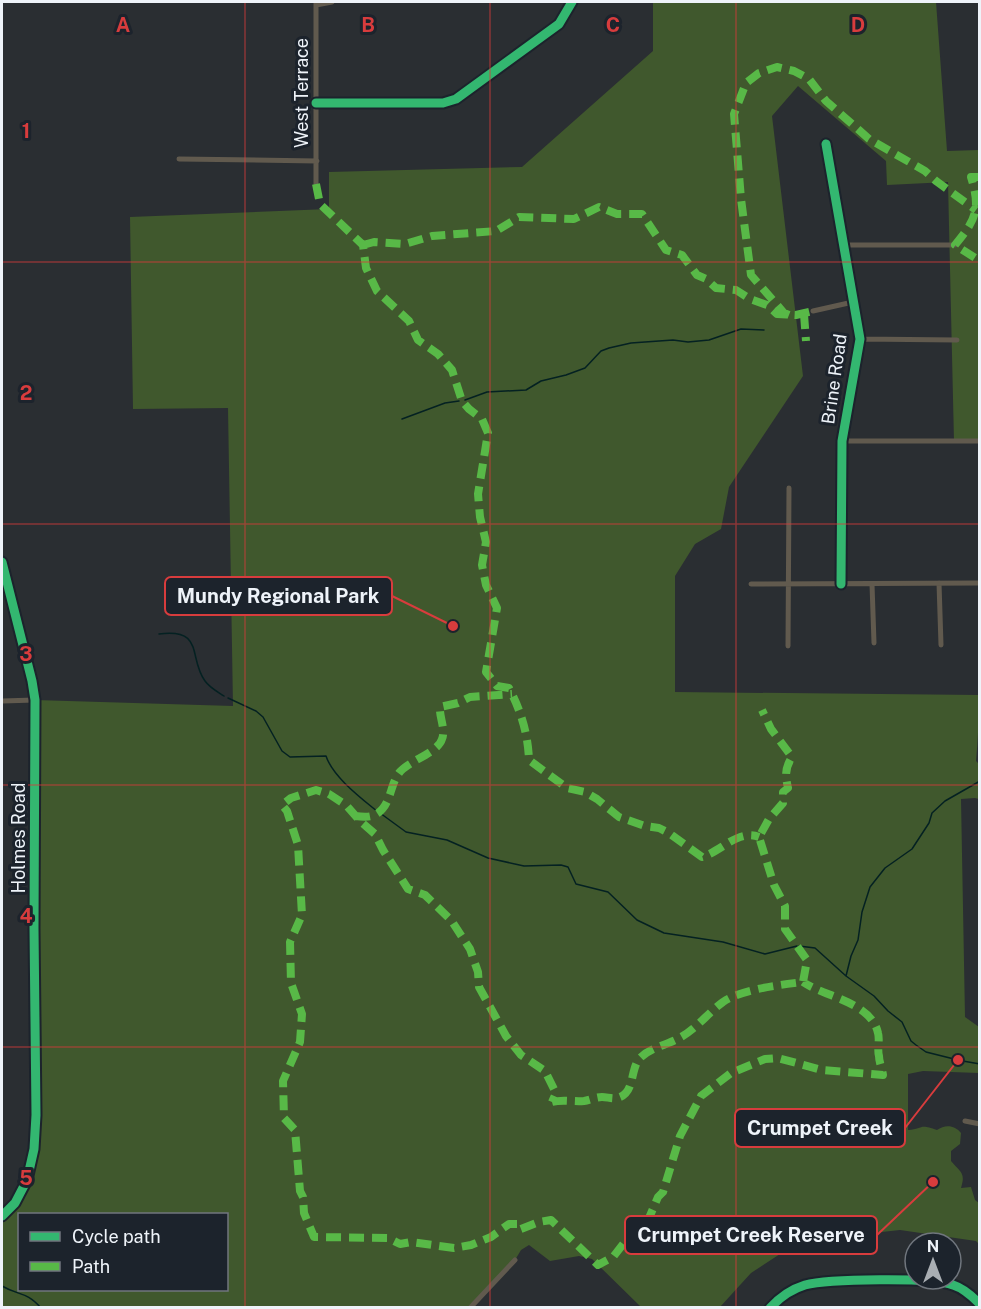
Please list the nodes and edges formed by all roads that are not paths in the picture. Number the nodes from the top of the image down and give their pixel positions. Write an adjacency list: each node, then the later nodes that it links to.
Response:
1 (333, 2): 3 (street)
2 (572, 2): 4 (street)
3 (316, 3): 4 (street, West Terrace)
4 (316, 103): 7 (street, West Terrace)
5 (826, 144): 10 (street, Brine Road)
6 (179, 159): 7 (street)
7 (317, 161): 8 (street, West Terrace)
8 (316, 184)
9 (955, 244): 10 (street)
10 (843, 245): 11 (street, Brine Road)
11 (853, 302): 12 (street); 13 (street, Brine Road)
12 (813, 311)
13 (860, 339): 14 (street); 15 (street, Brine Road)
14 (957, 340)
15 (842, 441): 16 (street); 23 (street, Brine Road)
16 (980, 441)
17 (789, 488): 22 (street)
18 (2, 562): 29 (street, Holmes Road)
19 (939, 583): 20 (street); 24 (street); 26 (street)
20 (980, 583)
21 (751, 584): 22 (street)
22 (789, 584): 23 (street); 27 (street)
23 (841, 584): 24 (street)
24 (872, 584): 25 (street)
25 (874, 643)
26 (941, 645)
27 (788, 646)
28 (2, 700): 29 (street)
29 (35, 700): 32 (street, Holmes Road)
30 (964, 1121): 31 (street)
31 (980, 1124)
32 (2, 1216)
33 (516, 1260): 35 (street)
34 (980, 1304): 36 (street)
35 (470, 1308)
36 (770, 1308)

